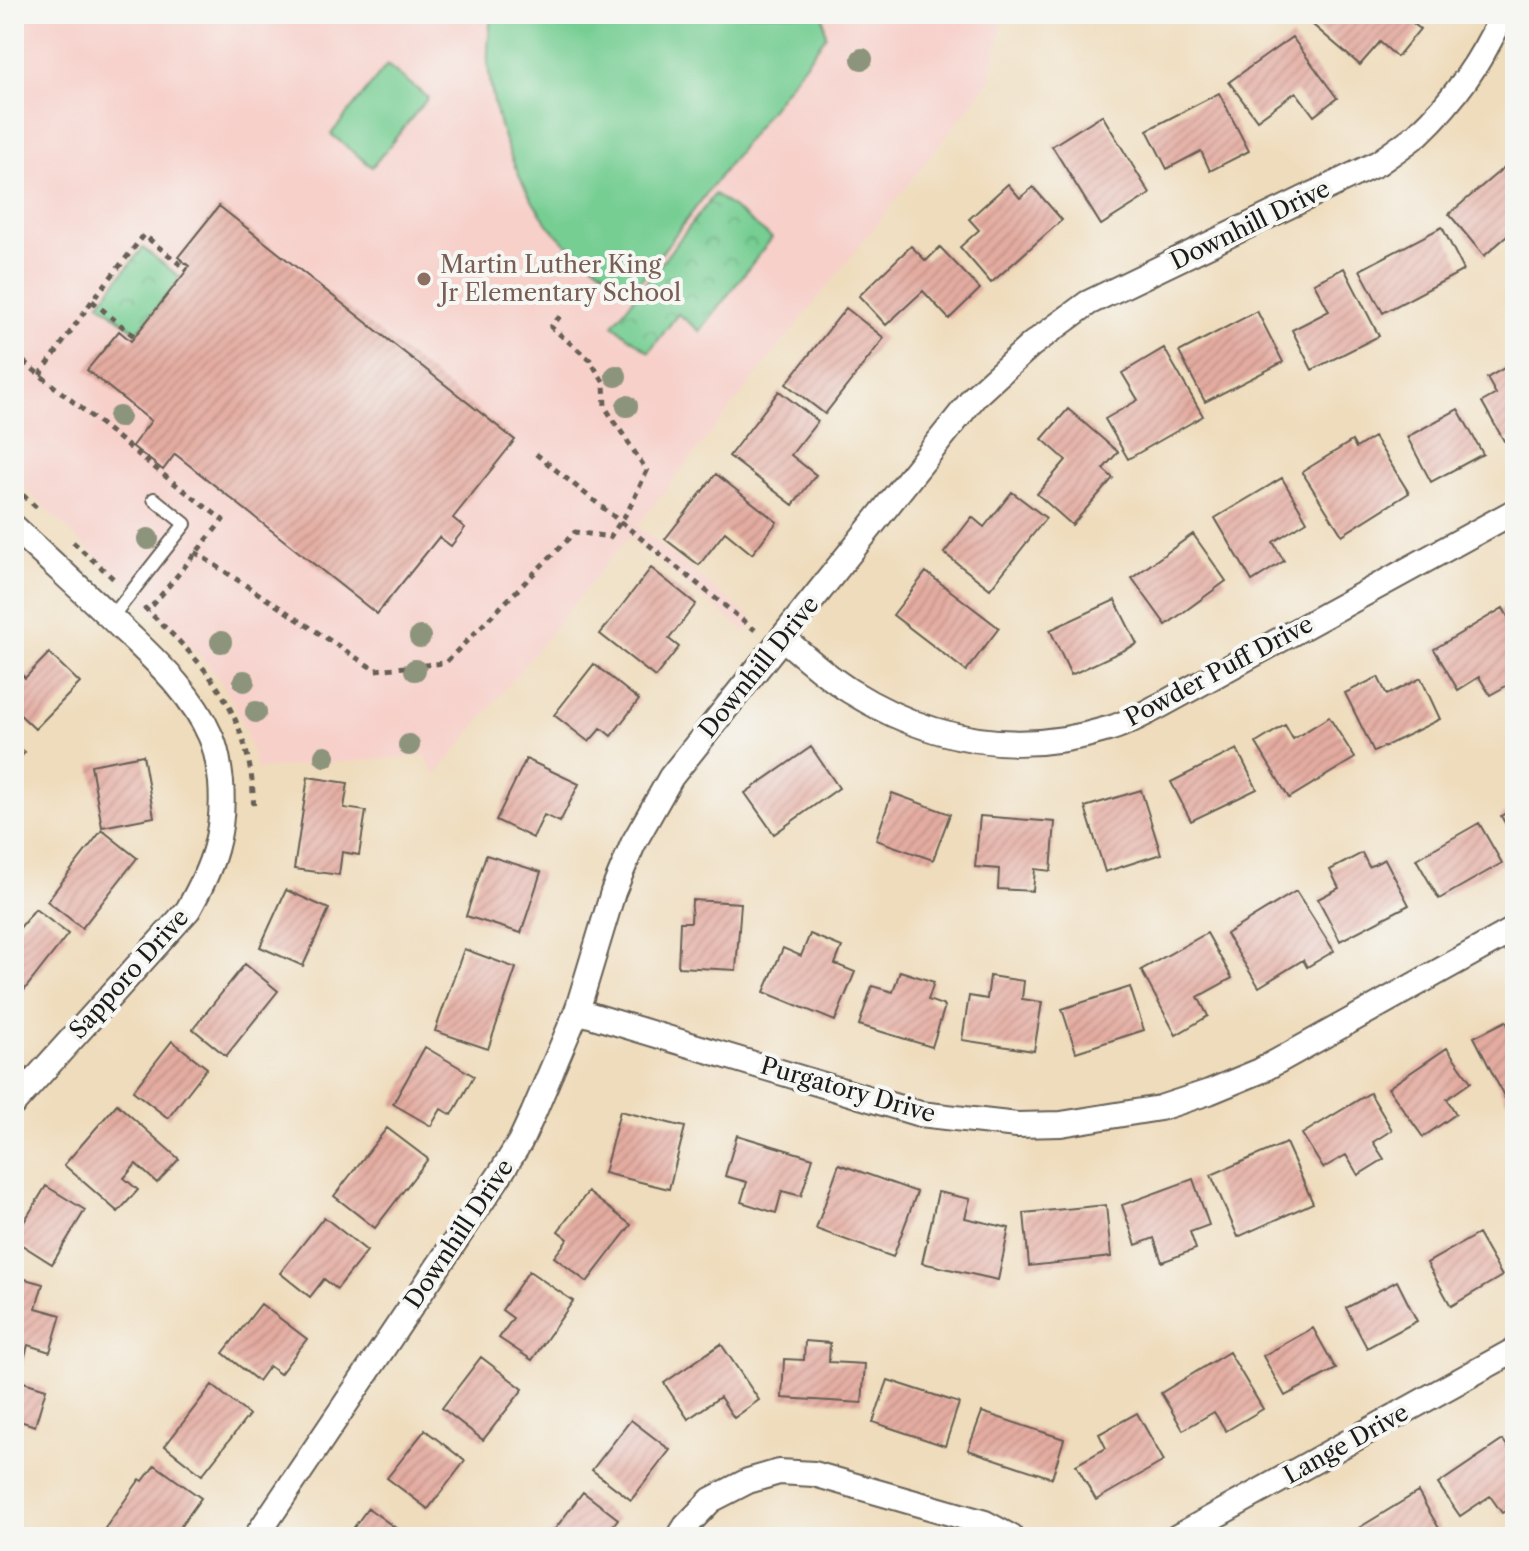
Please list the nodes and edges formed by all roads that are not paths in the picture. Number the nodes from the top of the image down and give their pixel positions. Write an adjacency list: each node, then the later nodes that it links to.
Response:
1 (1503, 14): 6 (street, Downhill Drive)
2 (154, 499): 5 (lane)
3 (1515, 511): 6 (street, Powder Puff Drive)
4 (14, 529): 5 (street, Sapporo Drive)
5 (111, 618): 9 (street, Sapporo Drive)
6 (783, 638): 8 (street, Downhill Drive)
7 (1515, 929): 8 (street, Purgatory Drive)
8 (577, 1011): 11 (street, Downhill Drive)
9 (14, 1103)
10 (1515, 1350): 14 (street, Lange Drive)
11 (256, 1537)
12 (679, 1537): 13 (street)
13 (1011, 1537)
14 (1177, 1537)

